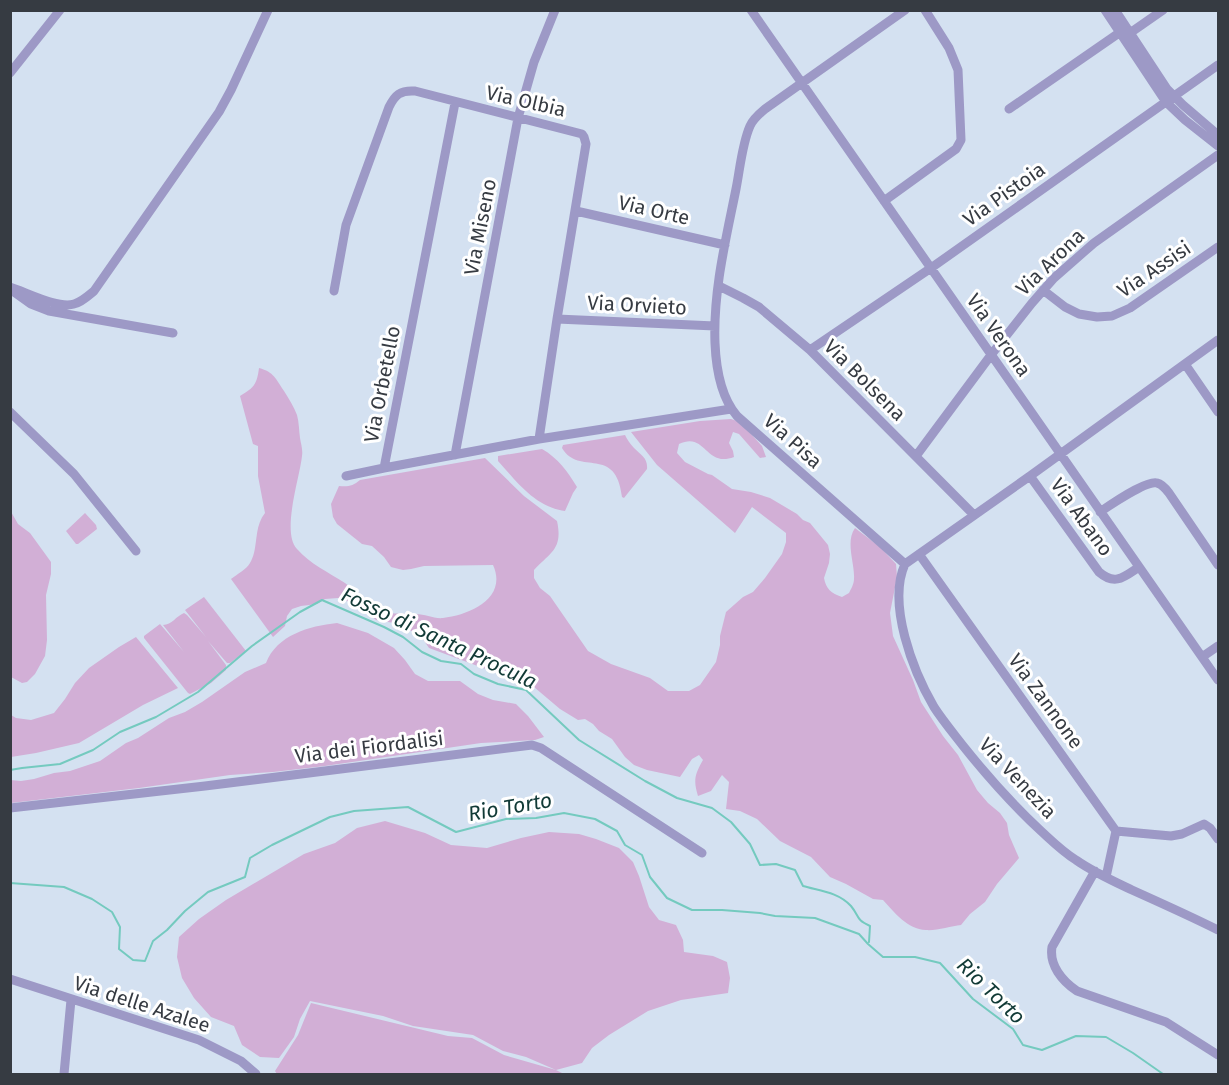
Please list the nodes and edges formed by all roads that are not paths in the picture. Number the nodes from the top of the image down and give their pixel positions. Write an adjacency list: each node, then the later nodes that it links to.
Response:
1 (60, 10): 12 (street)
2 (268, 10): 27 (street)
3 (555, 10): 17 (street, Via Miseno)
4 (751, 10): 13 (street, Via Verona)
5 (905, 10): 13 (street, Via Pisa)
6 (925, 10): 21 (street)
7 (1105, 10): 10 (street)
8 (1115, 10): 10 (street)
9 (1162, 10): 10 (street)
10 (1125, 33): 14 (street); 16 (street)
11 (1218, 65): 14 (street, Via Pistoia)
12 (10, 73)
13 (801, 82): 21 (street, Via Verona); 23 (street, Via Pisa)
14 (1170, 99): 18 (street); 19 (street); 25 (street, Via Pistoia)
15 (455, 103): 17 (street, Via Olbia); 29 (street, Via Olbia); 44 (street, Via Orbetello)
16 (1009, 109)
17 (519, 118): 22 (street, Via Olbia); 42 (street, Via Miseno)
18 (1218, 135)
19 (1218, 146)
20 (1218, 155): 28 (street, Via Arona)
21 (884, 201): 25 (street, Via Verona)
22 (576, 211): 23 (street, Via Orte); 30 (street, Via Olbia)
23 (725, 245): 26 (street, Via Pisa)
24 (1218, 247): 28 (street, Via Assisi)
25 (931, 268): 34 (street, Via Pistoia); 35 (street, Via Verona)
26 (719, 286): 31 (street, Via Pisa); 34 (street, Via Bolsena)
27 (10, 288): 32 (street)
28 (1043, 290): 35 (street, Via Arona)
29 (334, 291)
30 (557, 319): 31 (street, Via Orvieto); 40 (street, Via Olbia)
31 (715, 327): 37 (street, Via Pisa)
32 (173, 333)
33 (1218, 340): 36 (street)
34 (810, 350): 43 (street, Via Bolsena)
35 (991, 355): 41 (street, Via Verona); 43 (street, Via Arona)
36 (1185, 364): 39 (street); 41 (street)
37 (731, 409): 40 (street, Via Orbetello); 51 (street, Via Pisa)
38 (10, 412): 49 (street)
39 (1218, 412)
40 (539, 439): 42 (street, Via Orbetello)
41 (1060, 454): 46 (street); 47 (street, Via Verona)
42 (455, 455): 44 (street, Via Orbetello)
43 (916, 456): 48 (street, Via Bolsena)
44 (384, 468): 45 (street)
45 (346, 476)
46 (1030, 476): 48 (street); 53 (street, Via Abano)
47 (1100, 512): 52 (street); 53 (street, Via Verona)
48 (974, 515): 50 (street)
49 (136, 551)
50 (919, 554): 51 (street); 58 (street, Via Zannone)
51 (904, 564): 61 (street, Via Venezia)
52 (1218, 565)
53 (1139, 567): 55 (street, Via Verona)
54 (1218, 646): 55 (street)
55 (1202, 657): 56 (street, Via Verona)
56 (1218, 680)
57 (10, 808): 60 (street, Via dei Fiordalisi)
58 (1116, 831): 59 (street); 62 (street)
59 (1218, 839)
60 (702, 853)
61 (1095, 871): 62 (street, Via Venezia); 66 (street)
62 (1106, 877): 63 (street, Via Venezia)
63 (1218, 930)
64 (10, 979): 65 (street, Via delle Azalee)
65 (71, 1000): 67 (street); 68 (street, Via delle Azalee)
66 (1218, 1055)
67 (64, 1074)
68 (256, 1074)

